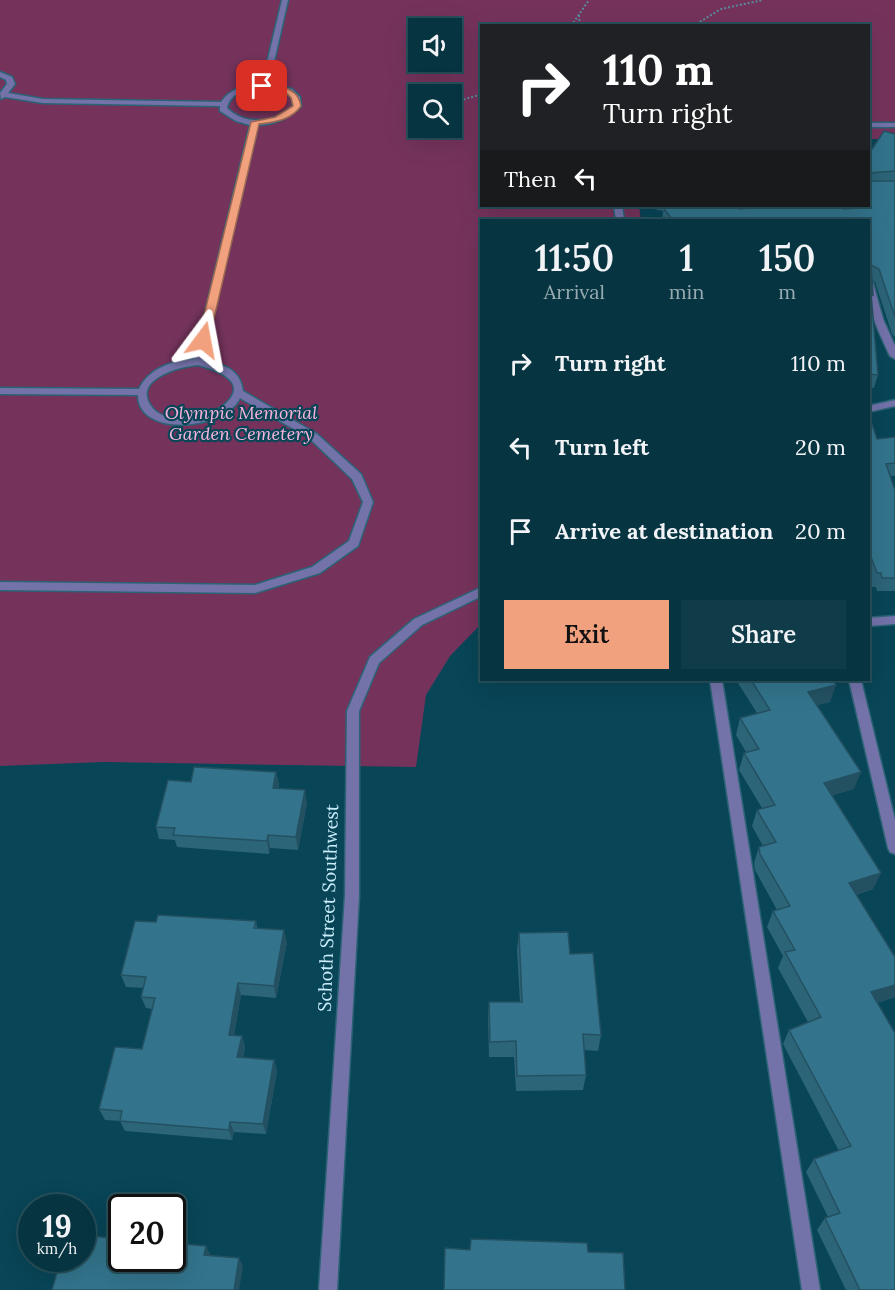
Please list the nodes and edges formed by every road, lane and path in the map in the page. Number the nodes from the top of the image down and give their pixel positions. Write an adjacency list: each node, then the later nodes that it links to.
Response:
1 (285, 0): 9 (street)
2 (589, 0): 4 (path)
3 (763, 0): 7 (path)
4 (580, 14): 5 (path); 6 (path)
5 (572, 24)
6 (580, 24)
7 (696, 24)
8 (0, 74): 11 (street)
9 (265, 86): 13 (street); 14 (street)
10 (480, 95): 12 (path)
11 (2, 97): 13 (street)
12 (462, 101)
13 (223, 104): 14 (street)
14 (255, 122): 19 (street)
15 (870, 125): 16 (street)
16 (895, 125)
17 (870, 290): 18 (street)
18 (895, 356)
19 (198, 362): 21 (street); 22 (street)
20 (0, 391): 21 (street)
21 (143, 392): 22 (street)
22 (239, 393): 25 (street)
23 (895, 403): 24 (street)
24 (870, 409)
25 (0, 586)
26 (480, 592): 32 (street, Schoth Street Southwest)
27 (895, 620): 28 (street)
28 (870, 622)
29 (716, 681): 33 (street)
30 (855, 681): 31 (street)
31 (895, 848)
32 (328, 1290)
33 (812, 1290)

